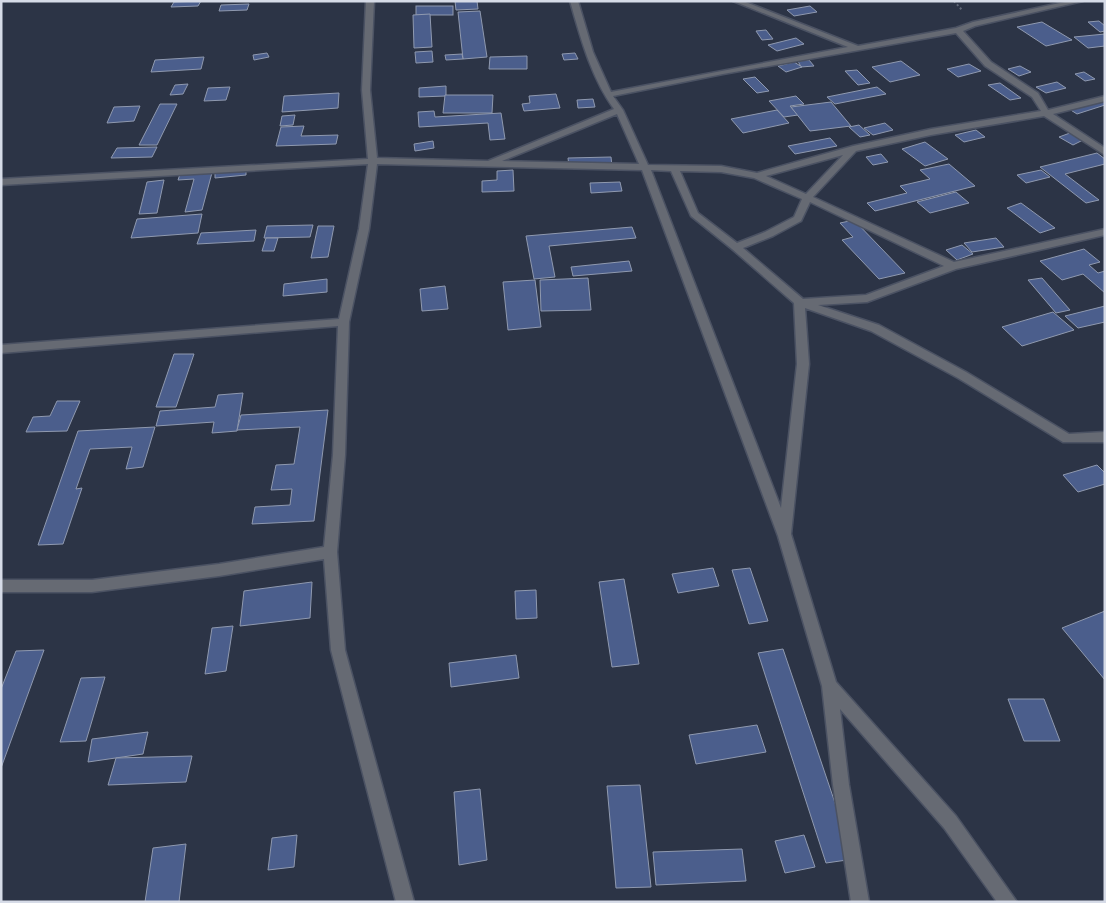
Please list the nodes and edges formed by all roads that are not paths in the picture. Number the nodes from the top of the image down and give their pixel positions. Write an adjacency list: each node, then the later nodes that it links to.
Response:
1 (370, 1): 13 (street)
2 (574, 1): 7 (street)
3 (736, 1): 6 (street)
4 (1080, 1): 5 (street)
5 (958, 30): 6 (street); 10 (street)
6 (859, 48): 7 (street)
7 (608, 95): 9 (street)
8 (1105, 98): 10 (street)
9 (619, 110): 14 (street); 15 (street)
10 (1046, 113): 11 (street); 12 (street)
11 (853, 150): 17 (street); 19 (street)
12 (1105, 152)
13 (373, 161): 14 (street); 18 (street); 24 (street)
14 (484, 164): 15 (street)
15 (645, 166): 16 (street); 27 (street)
16 (674, 168): 17 (street); 21 (street)
17 (757, 176): 19 (street)
18 (1, 182)
19 (807, 198): 21 (street); 22 (street)
20 (1105, 232): 22 (street)
21 (736, 247): 23 (street)
22 (953, 266): 23 (street)
23 (799, 302): 26 (street); 27 (street)
24 (344, 322): 25 (street); 28 (street)
25 (1, 349)
26 (1105, 437)
27 (785, 536): 30 (street)
28 (330, 552): 29 (street); 31 (street)
29 (1, 586)
30 (830, 686): 32 (street); 33 (street)
31 (405, 902)
32 (860, 902)
33 (1008, 902)

